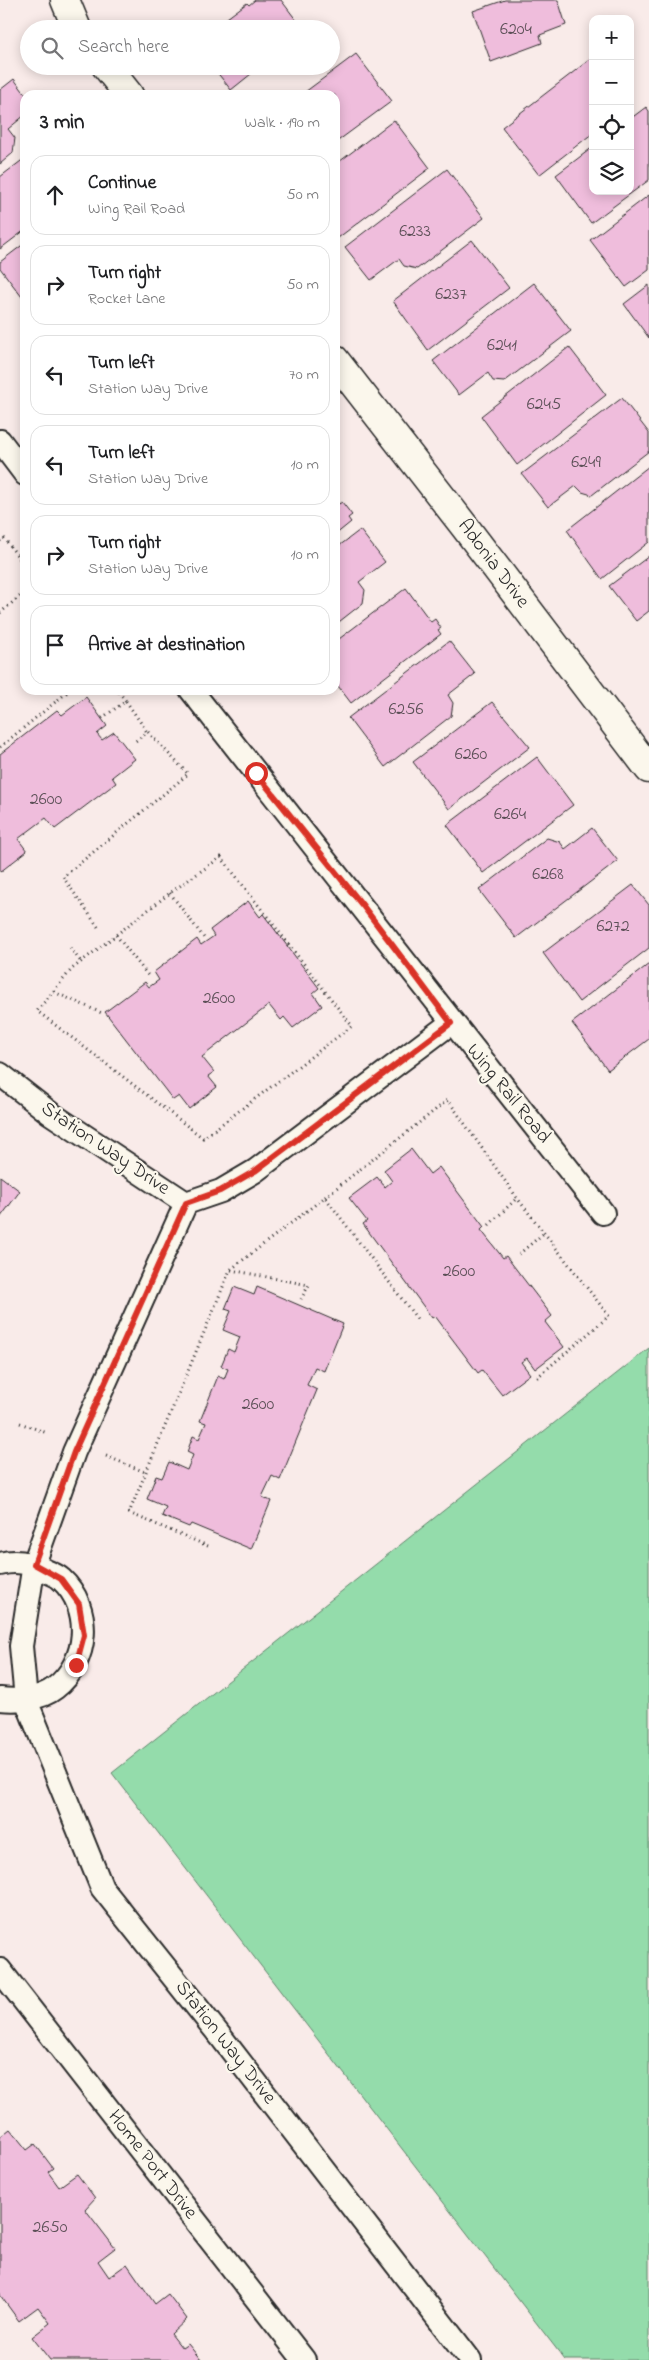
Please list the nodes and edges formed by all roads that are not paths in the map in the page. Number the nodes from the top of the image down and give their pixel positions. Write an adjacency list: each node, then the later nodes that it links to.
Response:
1 (64, 0): 2 (street)
2 (73, 20)
3 (113, 75): 4 (street)
4 (125, 90)
5 (340, 366): 9 (street, Adonia Drive)
6 (0, 441): 7 (lane)
7 (20, 467)
8 (195, 695): 10 (lane, Wing Rail Road)
9 (649, 770)
10 (451, 1023): 12 (lane); 13 (lane, Wing Rail Road)
11 (0, 1074): 12 (lane, Station Way Drive)
12 (186, 1203): 15 (lane, Station Way Drive)
13 (603, 1214)
14 (0, 1564): 15 (lane)
15 (34, 1564): 17 (lane, Station Way Drive); 17 (lane)
16 (0, 1699): 17 (lane)
17 (26, 1700): 20 (lane, Station Way Drive)
18 (0, 1970): 19 (lane, Home Port Drive)
19 (304, 2360)
20 (470, 2360)

